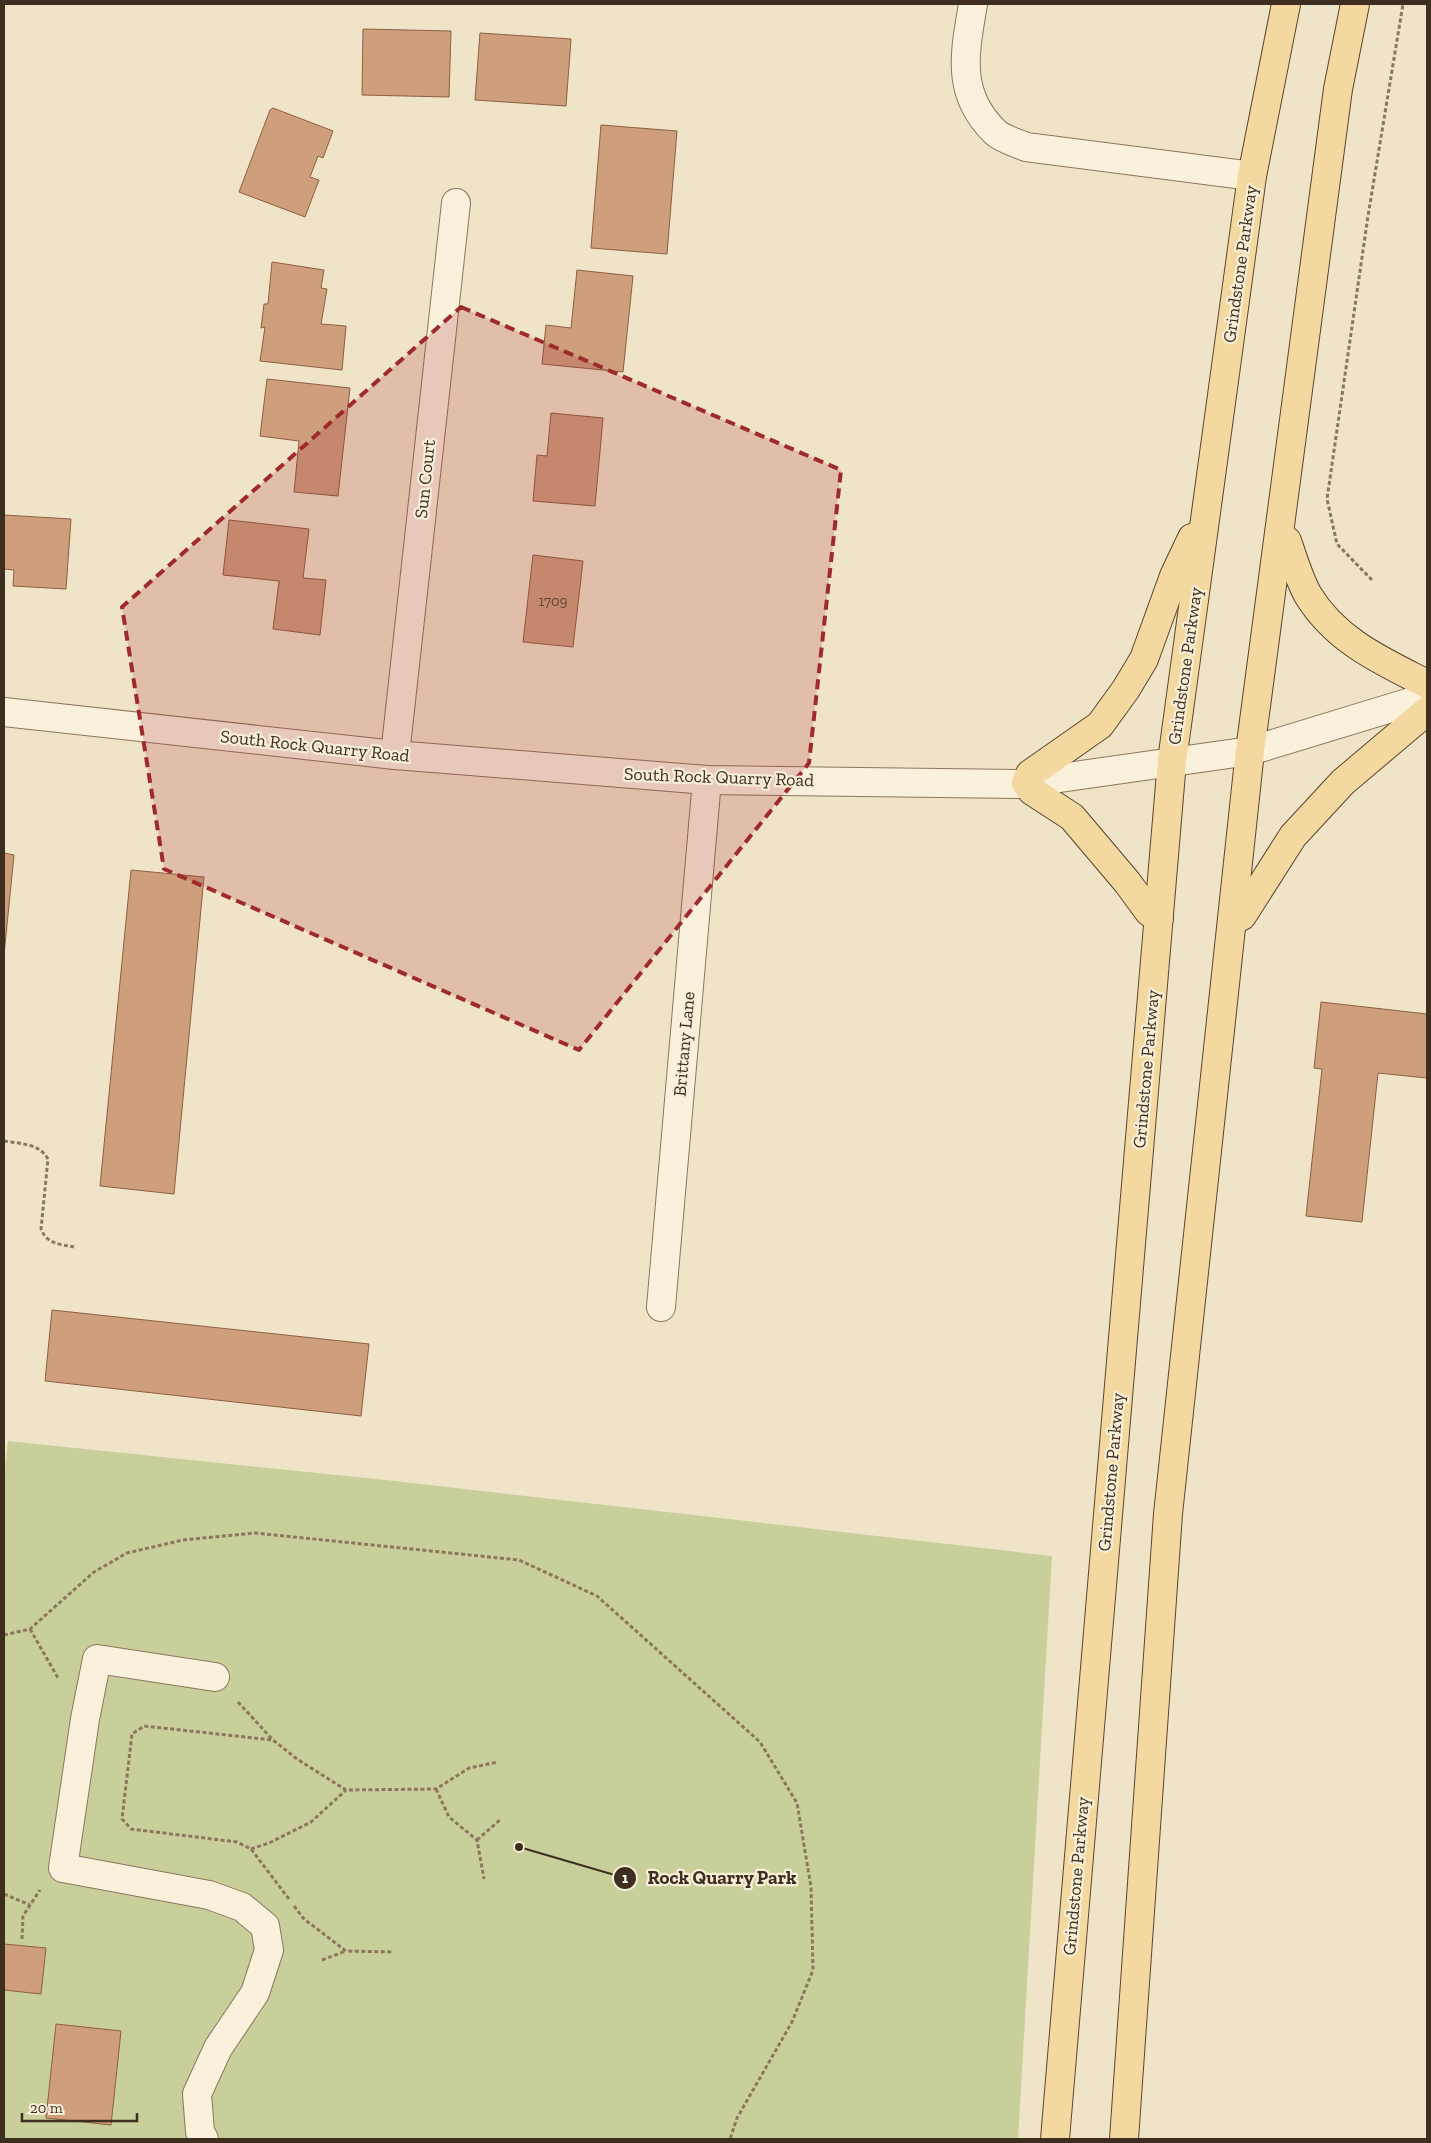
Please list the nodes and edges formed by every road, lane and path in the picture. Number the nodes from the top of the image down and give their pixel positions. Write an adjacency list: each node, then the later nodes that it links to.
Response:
1 (973, 4): 5 (street)
2 (1286, 4): 5 (main road, Grindstone Parkway)
3 (1355, 4): 8 (main road)
4 (1403, 4): 9 (path)
5 (1252, 176): 7 (main road, Grindstone Parkway)
6 (456, 203): 15 (street, Sun Court)
7 (1203, 535): 16 (main road, Grindstone Parkway); 18 (main road)
8 (1279, 535): 10 (main road); 14 (main road)
9 (1372, 580)
10 (1427, 684)
11 (1427, 697): 14 (street, South Rock Quarry Road)
12 (1427, 711): 20 (main road)
13 (4, 712): 15 (street, South Rock Quarry Road)
14 (1250, 750): 16 (street, South Rock Quarry Road); 20 (main road)
15 (395, 756): 17 (street, South Rock Quarry Road)
16 (1172, 761): 18 (street, South Rock Quarry Road); 19 (main road, Grindstone Parkway)
17 (707, 780): 18 (street, South Rock Quarry Road); 23 (street, Brittany Lane)
18 (1026, 783): 19 (main road)
19 (1158, 918): 43 (main road, Grindstone Parkway)
20 (1232, 920): 44 (main road)
21 (4, 1141): 22 (path)
22 (74, 1247)
23 (661, 1307)
24 (4, 1635): 42 (path)
25 (215, 1677): 26 (path); 34 (street)
26 (273, 1740): 29 (path); 30 (path)
27 (498, 1762): 28 (path)
28 (436, 1789): 29 (path); 32 (path)
29 (346, 1790): 33 (path)
30 (122, 1818)
31 (501, 1819): 32 (path)
32 (477, 1840): 35 (path)
33 (251, 1849)
34 (63, 1868): 37 (path); 41 (street)
35 (484, 1879)
36 (4, 1894): 37 (path)
37 (30, 1905): 38 (path)
38 (22, 1939)
39 (346, 1951): 40 (path)
40 (322, 1960)
41 (204, 2139)
42 (730, 2139)
43 (1055, 2139)
44 (1124, 2139)

